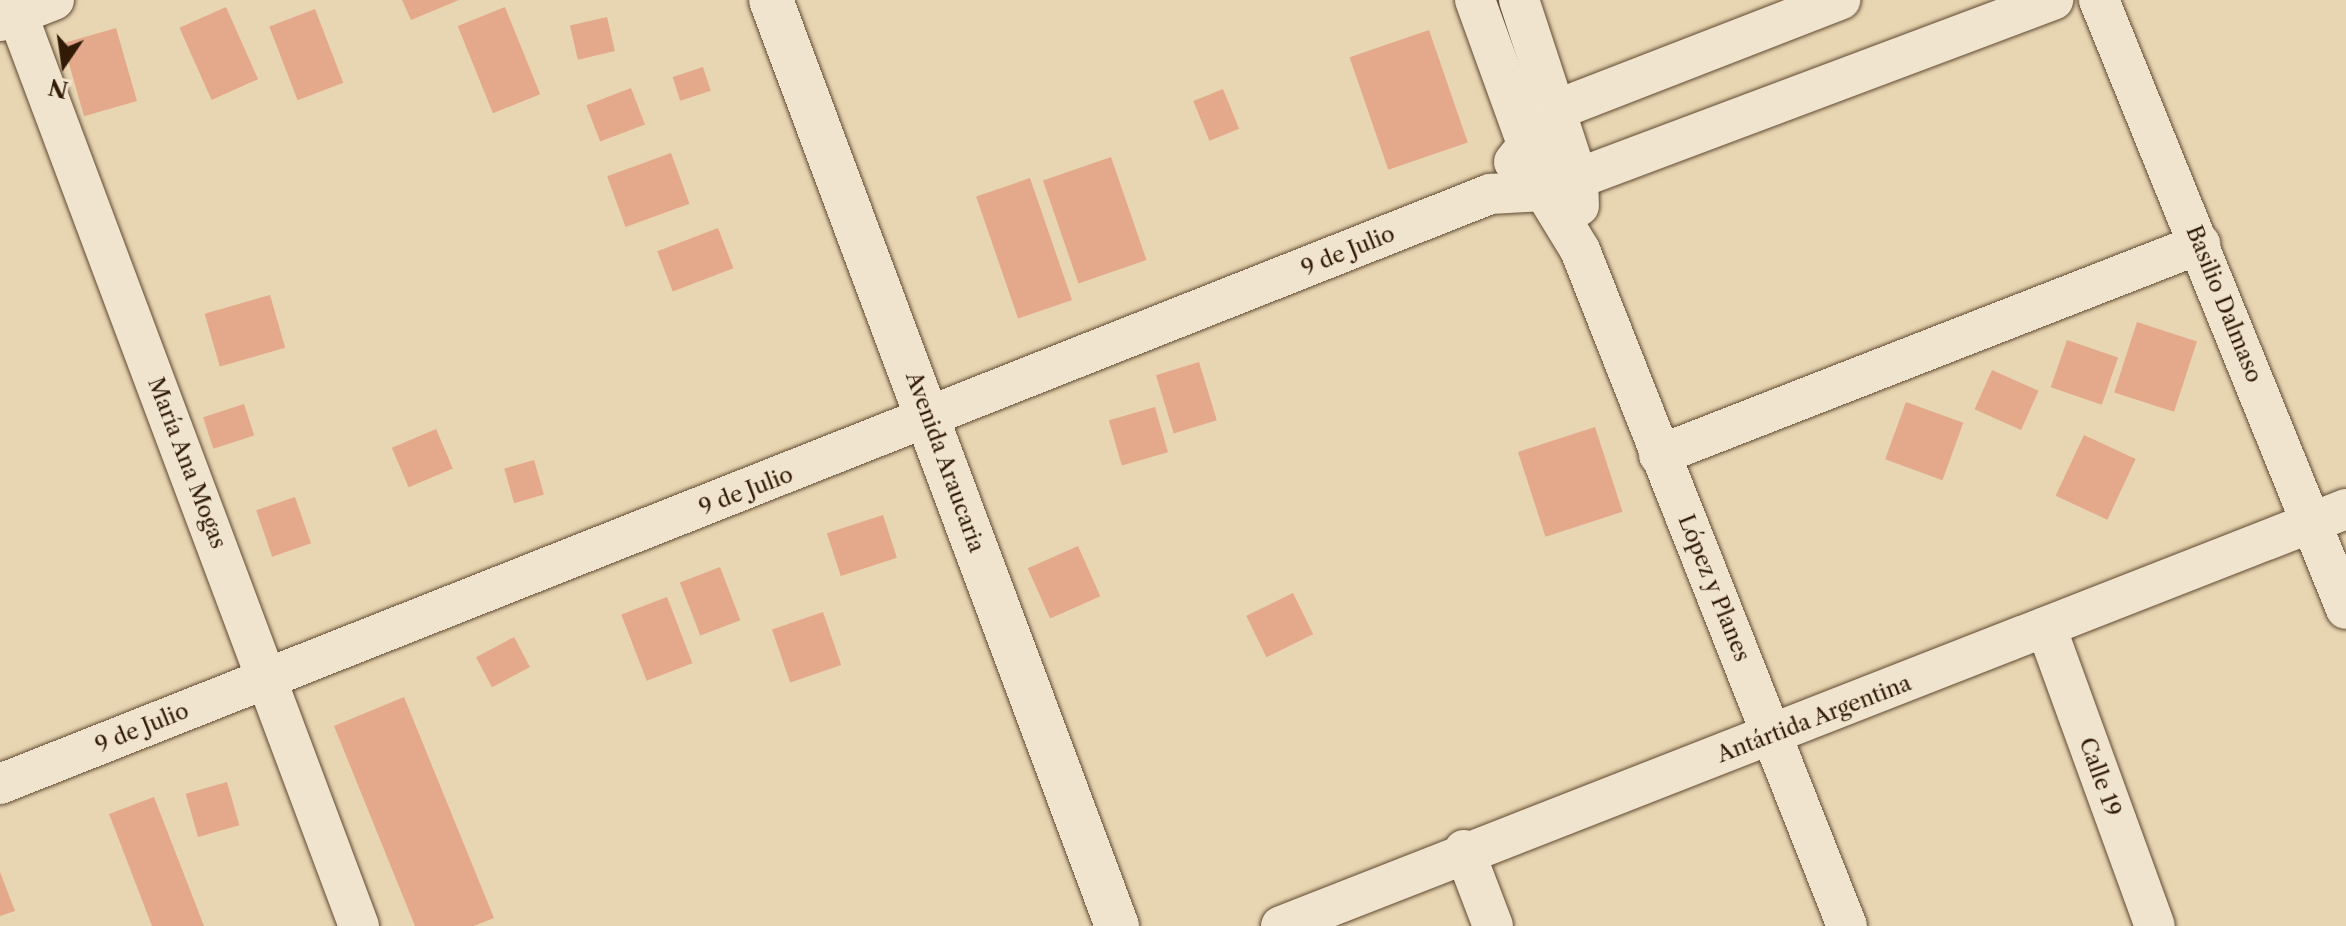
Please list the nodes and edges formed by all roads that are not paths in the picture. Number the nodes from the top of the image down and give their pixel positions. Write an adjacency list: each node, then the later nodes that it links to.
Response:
1 (771, 0): 13 (main road, Avenida Araucaria)
2 (1475, 0): 9 (street, López y Planes)
3 (1519, 0): 8 (street, López y Planes)
4 (1840, 0): 8 (street)
5 (2053, 0): 10 (street, 9 de Julio)
6 (2099, 0): 12 (street, Basilio Dalmaso)
7 (21, 9): 18 (street, María Ana Mogas)
8 (1556, 110): 9 (street); 10 (street, López y Planes)
9 (1527, 146): 10 (street, López y Planes); 11 (street)
10 (1561, 185): 11 (street, 9 de Julio); 14 (street, López y Planes)
11 (1490, 194): 13 (street, 9 de Julio)
12 (2200, 244): 14 (street); 15 (street, Basilio Dalmaso)
13 (929, 419): 18 (street, 9 de Julio); 23 (main road, Avenida Araucaria)
14 (1659, 455): 19 (street, López y Planes)
15 (2329, 516): 16 (street, Basilio Dalmaso); 17 (street, Antártida Argentina)
16 (2346, 609)
17 (2046, 627): 19 (street, Antártida Argentina); 27 (street, Calle 19)
18 (268, 678): 20 (street, 9 de Julio); 22 (street, María Ana Mogas)
19 (1775, 736): 21 (street, Antártida Argentina); 26 (street, López y Planes)
20 (0, 784)
21 (1464, 850): 24 (street, Antártida Argentina); 25 (street)
22 (359, 926)
23 (1117, 926)
24 (1281, 926)
25 (1493, 926)
26 (1847, 926)
27 (2155, 926)

